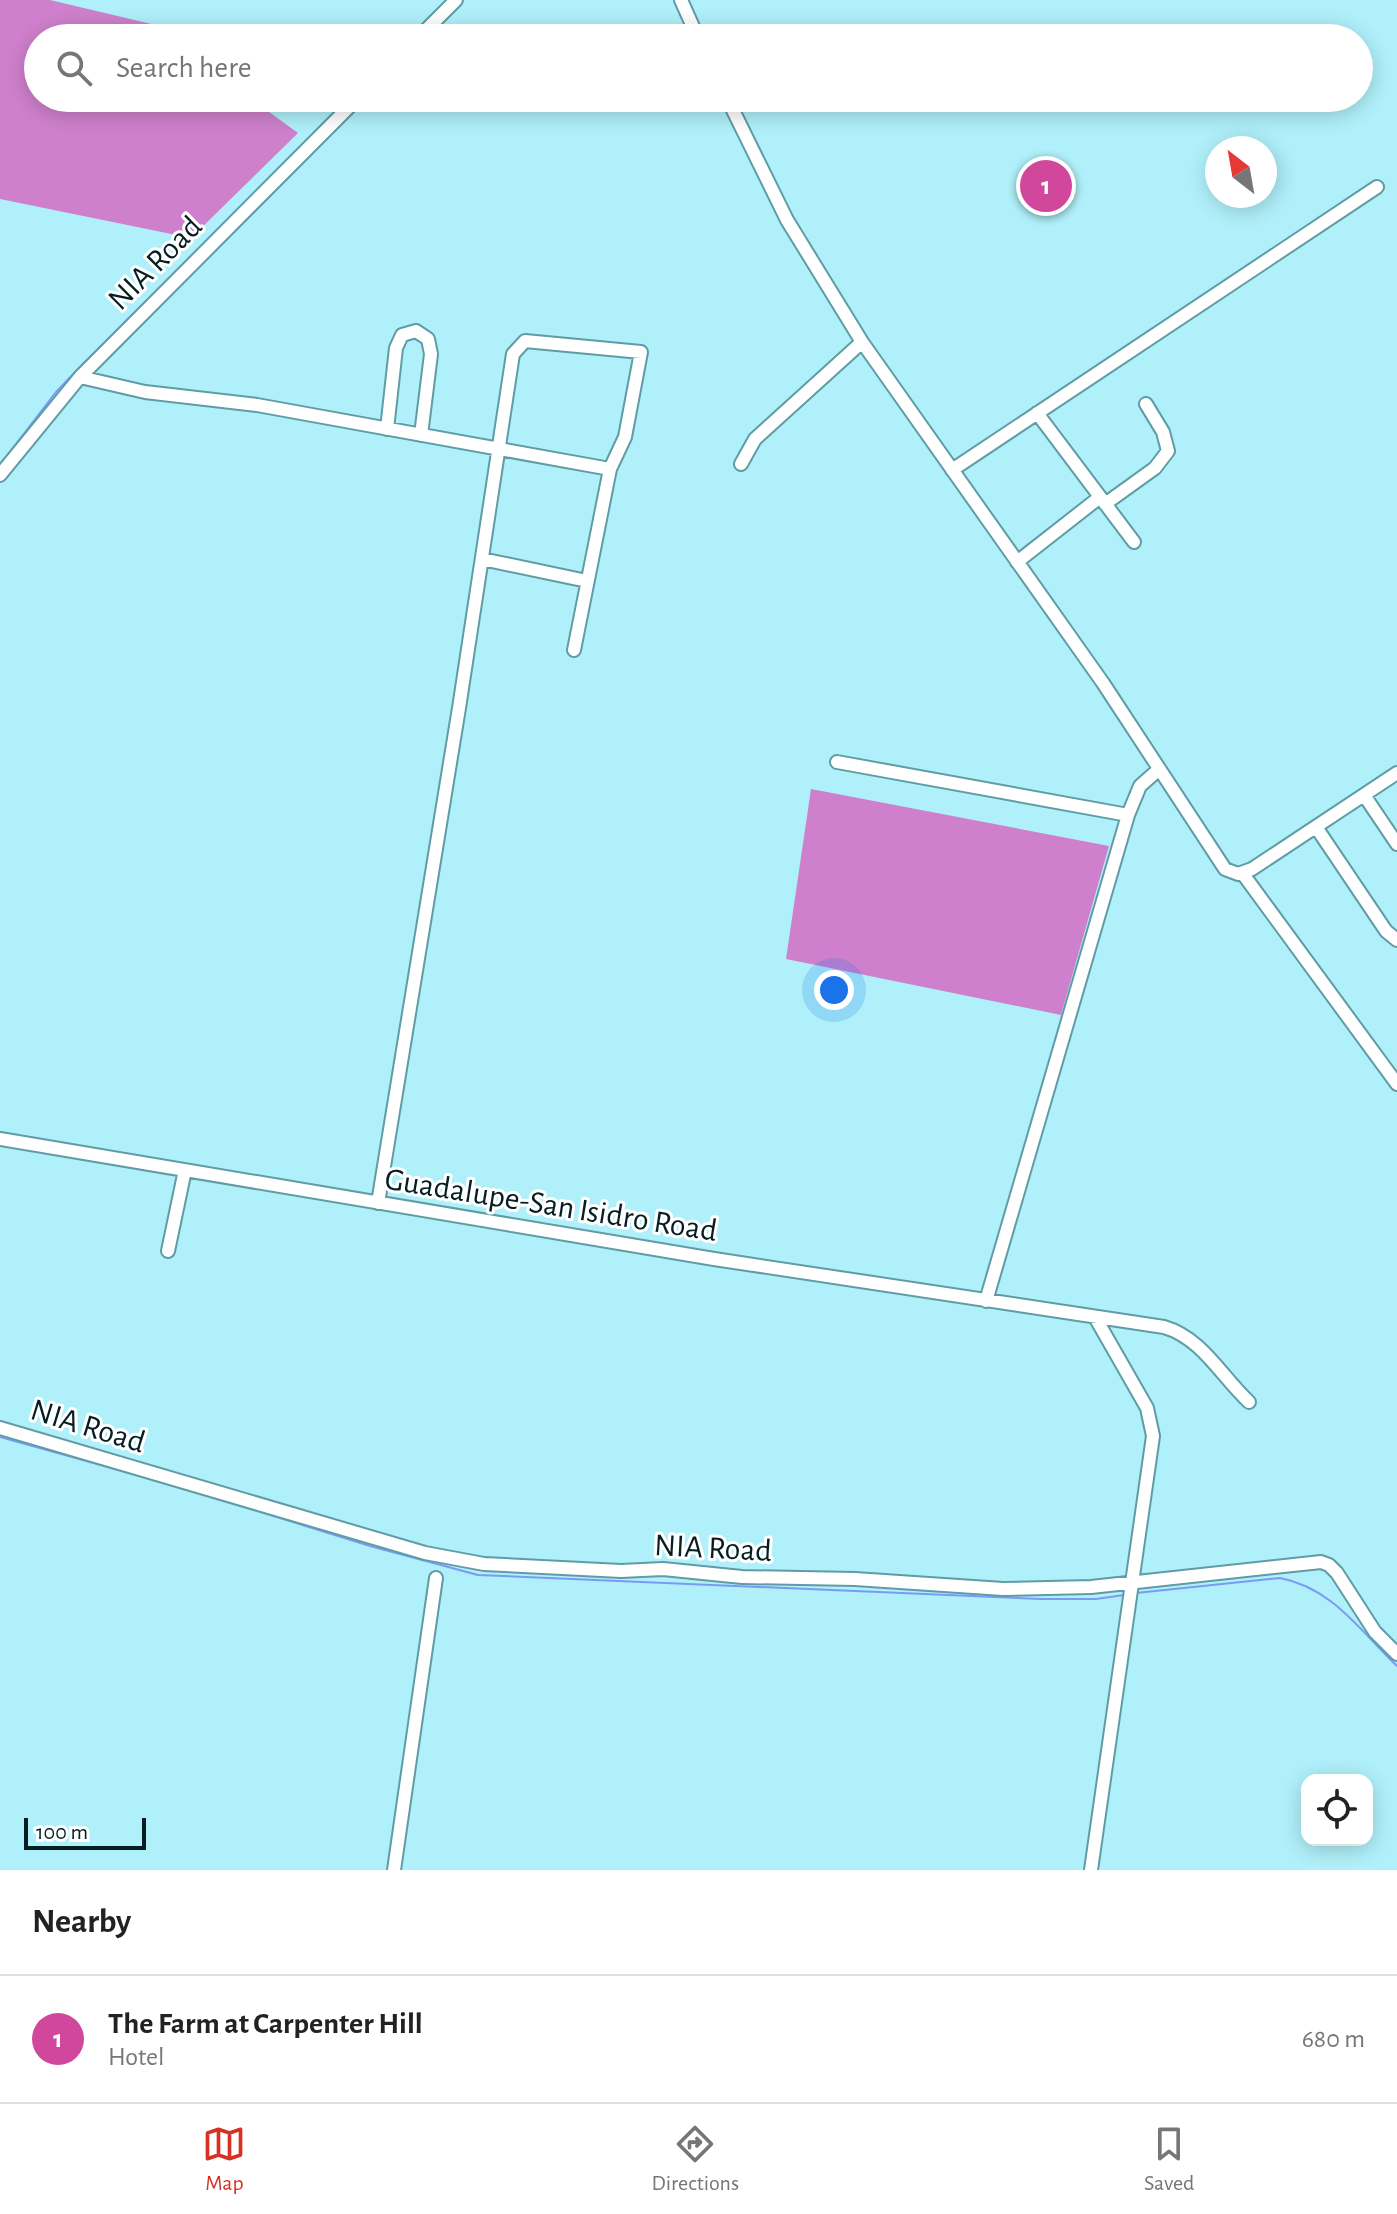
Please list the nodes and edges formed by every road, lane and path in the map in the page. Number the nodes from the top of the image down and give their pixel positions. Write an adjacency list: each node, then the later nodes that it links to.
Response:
1 (456, 0): 3 (street)
2 (681, 0): 4 (street)
3 (432, 24)
4 (692, 24)
5 (344, 112): 9 (street, NIA Road)
6 (734, 112): 8 (street)
7 (1377, 187): 11 (street)
8 (862, 342): 15 (street); 17 (street)
9 (80, 377): 12 (street); 18 (street, NIA Road)
10 (1146, 404): 19 (street)
11 (1037, 413): 17 (street); 19 (street)
12 (387, 429): 13 (street); 13 (street)
13 (421, 435): 14 (street)
14 (499, 449): 16 (street); 16 (street); 21 (street)
15 (741, 464)
16 (610, 469): 23 (street)
17 (952, 470): 22 (street)
18 (0, 475)
19 (1103, 500): 20 (street); 22 (street)
20 (1134, 542)
21 (482, 559): 23 (street); 37 (street)
22 (1017, 562): 26 (street)
23 (587, 581): 24 (street)
24 (574, 650)
25 (837, 762): 29 (street)
26 (1158, 770): 29 (street); 32 (street)
27 (1397, 773): 28 (street)
28 (1364, 795): 30 (street); 31 (street)
29 (1128, 815): 39 (street)
30 (1316, 827): 32 (street); 33 (street)
31 (1397, 844)
32 (1243, 874): 34 (street)
33 (1397, 940)
34 (1397, 1084)
35 (0, 1139): 36 (street, Guadalupe-San Isidro Road)
36 (185, 1170): 37 (street, Guadalupe-San Isidro Road); 38 (street)
37 (378, 1203): 39 (street, Guadalupe-San Isidro Road)
38 (168, 1251)
39 (986, 1301): 40 (street, Guadalupe-San Isidro Road)
40 (1095, 1317): 41 (street, Guadalupe-San Isidro Road); 44 (street)
41 (1249, 1402)
42 (0, 1428): 44 (street, NIA Road)
43 (436, 1578): 46 (street)
44 (1132, 1582): 45 (street, NIA Road); 47 (street)
45 (1397, 1654)
46 (394, 1870)
47 (1091, 1870)

